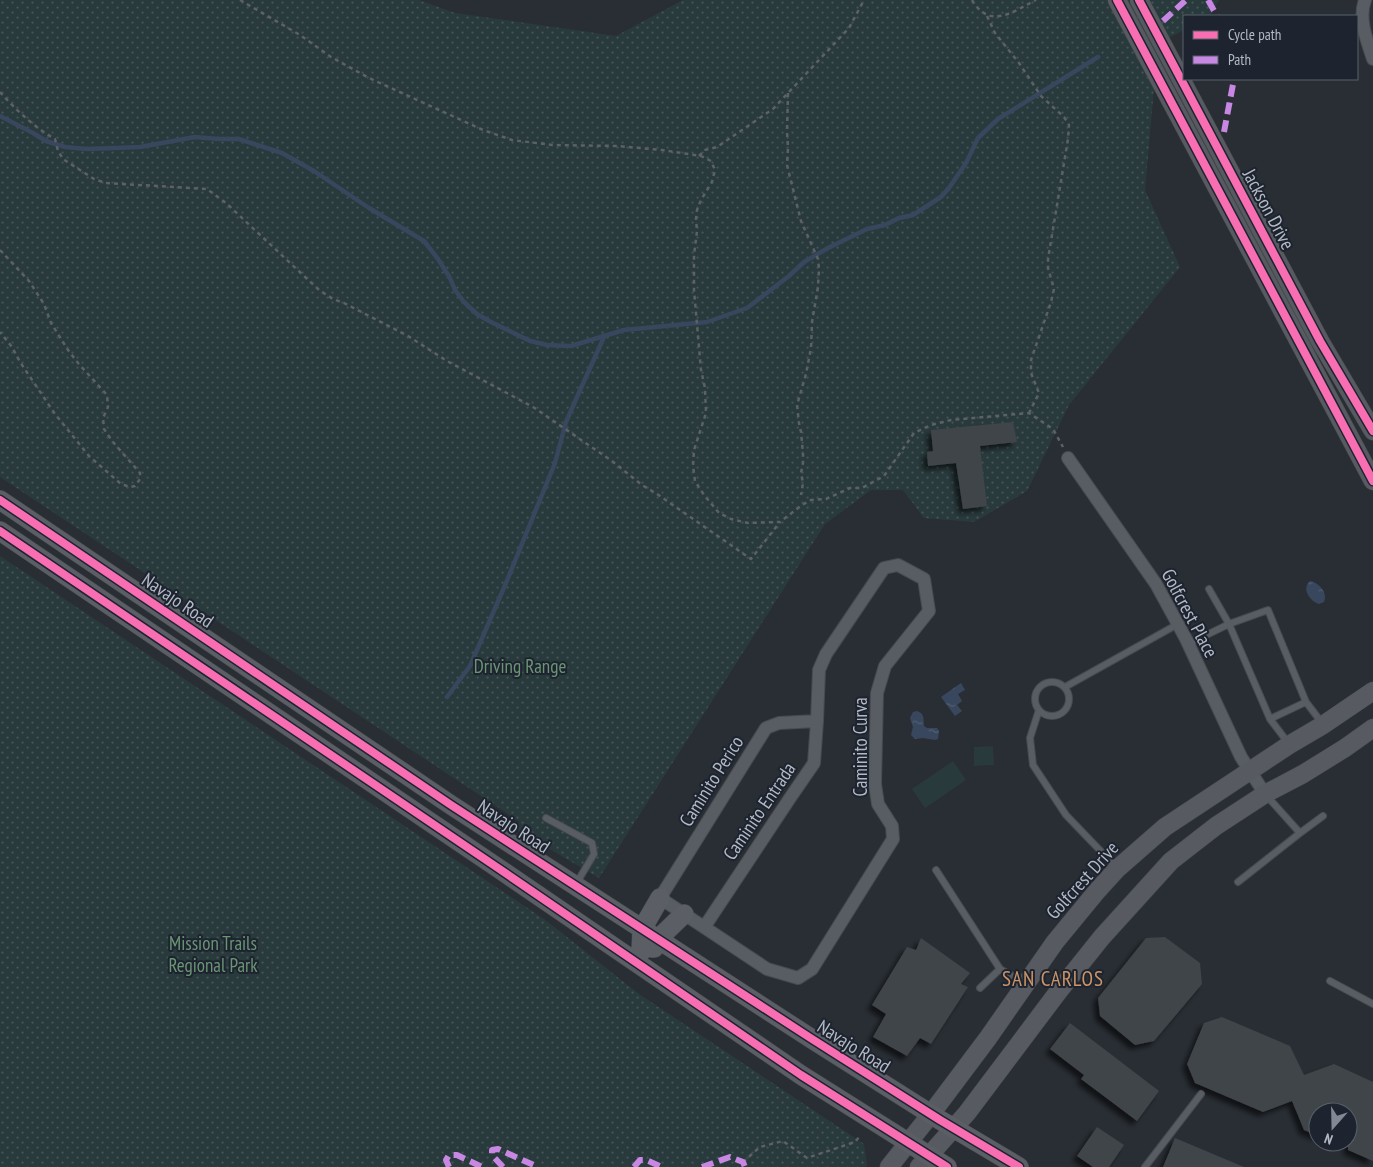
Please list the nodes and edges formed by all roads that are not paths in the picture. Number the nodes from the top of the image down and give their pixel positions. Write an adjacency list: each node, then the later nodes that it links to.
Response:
1 (1118, 0): 7 (main road, Jackson Drive)
2 (1140, 0): 5 (main road, Jackson Drive)
3 (1365, 0): 4 (street)
4 (1373, 59)
5 (1373, 431)
6 (1068, 458): 12 (street, Golfcrest Place)
7 (1373, 482)
8 (0, 500): 33 (main road, Navajo Road)
9 (0, 531): 29 (main road)
10 (878, 575): 20 (street, Caminito Entrada); 36 (street, Caminito Curva)
11 (1210, 589): 13 (lane)
12 (1178, 624): 14 (street, Golfcrest Place); 15 (lane)
13 (1229, 624): 14 (lane); 17 (lane); 19 (lane)
14 (1188, 644): 24 (street, Golfcrest Place)
15 (1065, 687): 18 (lane); 18 (lane)
16 (1373, 691): 21 (main road, Golfcrest Drive)
17 (1306, 702): 19 (lane); 21 (lane)
18 (1039, 710): 30 (lane)
19 (1270, 719): 23 (lane)
20 (818, 722): 34 (street, Caminito Perico); 36 (street, Caminito Entrada)
21 (1323, 725): 23 (main road, Golfcrest Drive)
22 (1373, 728): 25 (main road)
23 (1289, 745): 24 (main road, Golfcrest Drive)
24 (1250, 771): 25 (street, Golfcrest Place); 30 (main road, Golfcrest Drive)
25 (1265, 794): 28 (lane); 48 (main road)
26 (1323, 816): 28 (lane)
27 (546, 818): 33 (lane)
28 (1300, 833): 32 (lane)
29 (498, 868): 39 (main road); 42 (main road)
30 (1117, 869): 43 (main road, Golfcrest Drive)
31 (936, 870): 40 (lane)
32 (1238, 882)
33 (575, 885): 37 (main road, Navajo Road)
34 (660, 898): 35 (street); 37 (main road)
35 (684, 914): 36 (street); 38 (main road)
36 (705, 926)
37 (642, 929): 38 (main road, Navajo Road); 39 (main road)
38 (658, 939): 39 (main road); 47 (main road, Navajo Road)
39 (641, 952): 42 (main road)
40 (1000, 968): 43 (lane); 44 (lane)
41 (1330, 981): 45 (lane)
42 (668, 983): 49 (main road)
43 (1025, 984): 47 (main road, Golfcrest Drive)
44 (980, 988)
45 (1373, 1004)
46 (1201, 1094): 54 (lane)
47 (931, 1114): 48 (main road, Navajo Road); 49 (main road, Golfcrest Drive)
48 (953, 1127): 50 (main road); 53 (main road, Navajo Road)
49 (908, 1143): 50 (main road); 51 (main road, Golfcrest Drive)
50 (924, 1161): 52 (main road)
51 (889, 1167)
52 (947, 1167)
53 (1019, 1167)
54 (1144, 1167)

